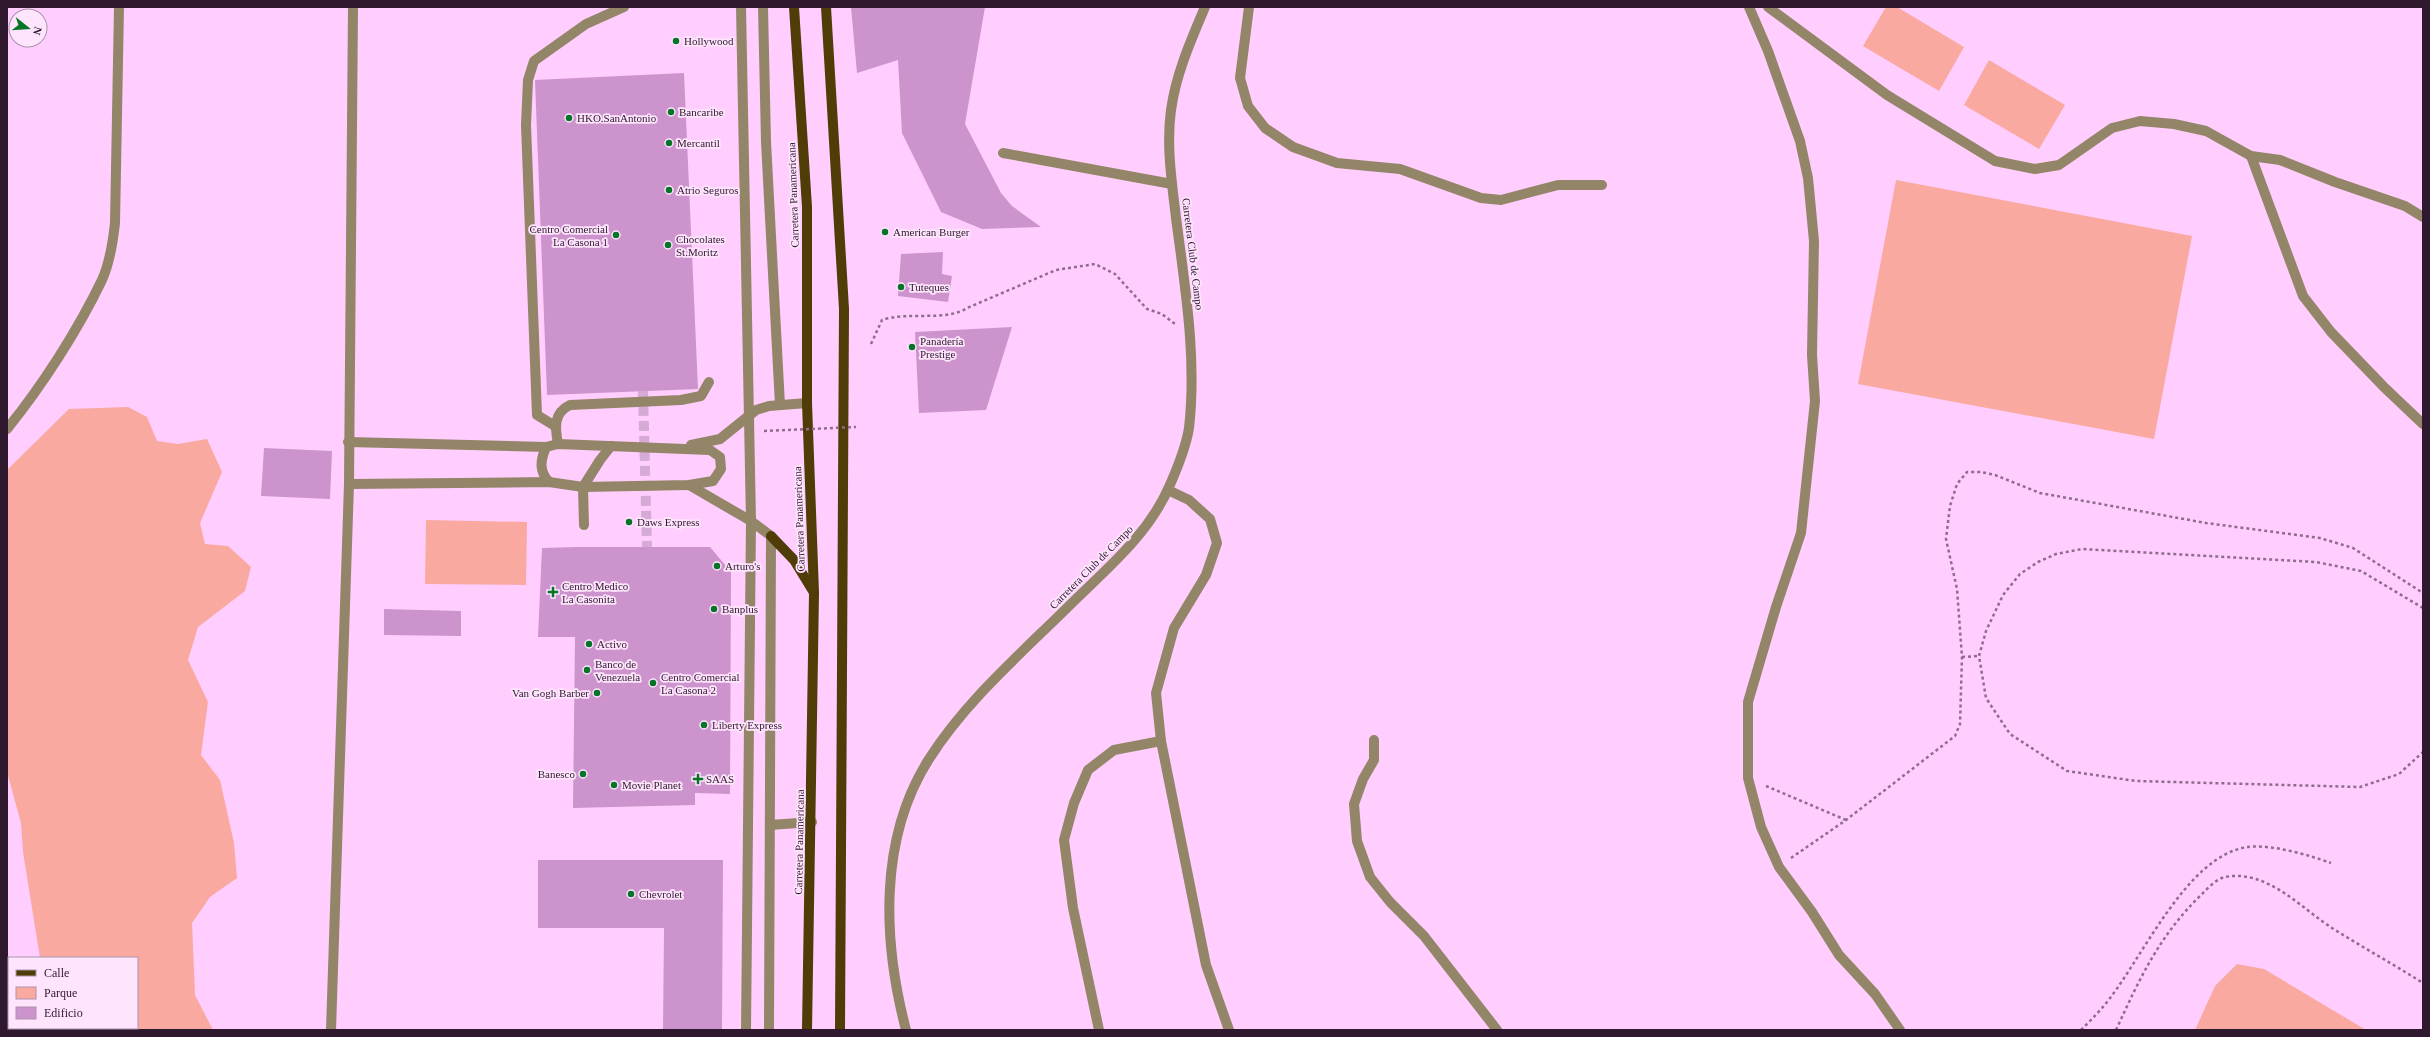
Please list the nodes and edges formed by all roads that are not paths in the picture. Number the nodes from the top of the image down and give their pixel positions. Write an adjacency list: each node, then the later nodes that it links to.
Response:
1 (118, 7): 23 (street)
2 (352, 7): 24 (street)
3 (624, 7): 22 (street)
4 (741, 7): 20 (street)
5 (762, 7): 19 (street)
6 (794, 7): 18 (main road, Carretera Panamericana)
7 (1205, 7): 14 (street, Carretera Club de Campo)
8 (1249, 7): 15 (street)
9 (1749, 7): 51 (street)
10 (1768, 7): 13 (street)
11 (827, 9): 46 (main road)
12 (1003, 153): 14 (street)
13 (2251, 156): 16 (street); 21 (street)
14 (1172, 184): 33 (street, Carretera Club de Campo)
15 (1602, 184)
16 (2423, 217)
17 (708, 382): 22 (street)
18 (808, 403): 19 (street); 37 (main road, Carretera Panamericana)
19 (780, 404): 20 (street)
20 (748, 416): 28 (street); 34 (street)
21 (2423, 424)
22 (555, 426): 25 (street)
23 (7, 429)
24 (348, 442): 27 (street); 30 (street)
25 (558, 444): 26 (street); 27 (street)
26 (611, 446): 28 (street); 32 (street)
27 (546, 447): 29 (street)
28 (680, 448): 31 (street)
29 (549, 482): 30 (street); 32 (street)
30 (349, 484): 42 (street)
31 (689, 485): 32 (street); 34 (street)
32 (583, 487): 35 (street)
33 (1168, 490): 39 (street); 47 (street, Carretera Club de Campo)
34 (750, 521): 36 (street); 43 (street)
35 (584, 524)
36 (771, 536): 37 (main road); 41 (street)
37 (814, 593): 40 (main road, Carretera Panamericana)
38 (1374, 740): 50 (street)
39 (1161, 741): 48 (street); 49 (street)
40 (812, 822): 41 (street); 45 (main road, Carretera Panamericana)
41 (770, 825): 44 (street)
42 (331, 1030)
43 (746, 1030)
44 (769, 1030)
45 (807, 1030)
46 (840, 1030)
47 (906, 1030)
48 (1099, 1030)
49 (1229, 1030)
50 (1497, 1030)
51 (1900, 1030)

